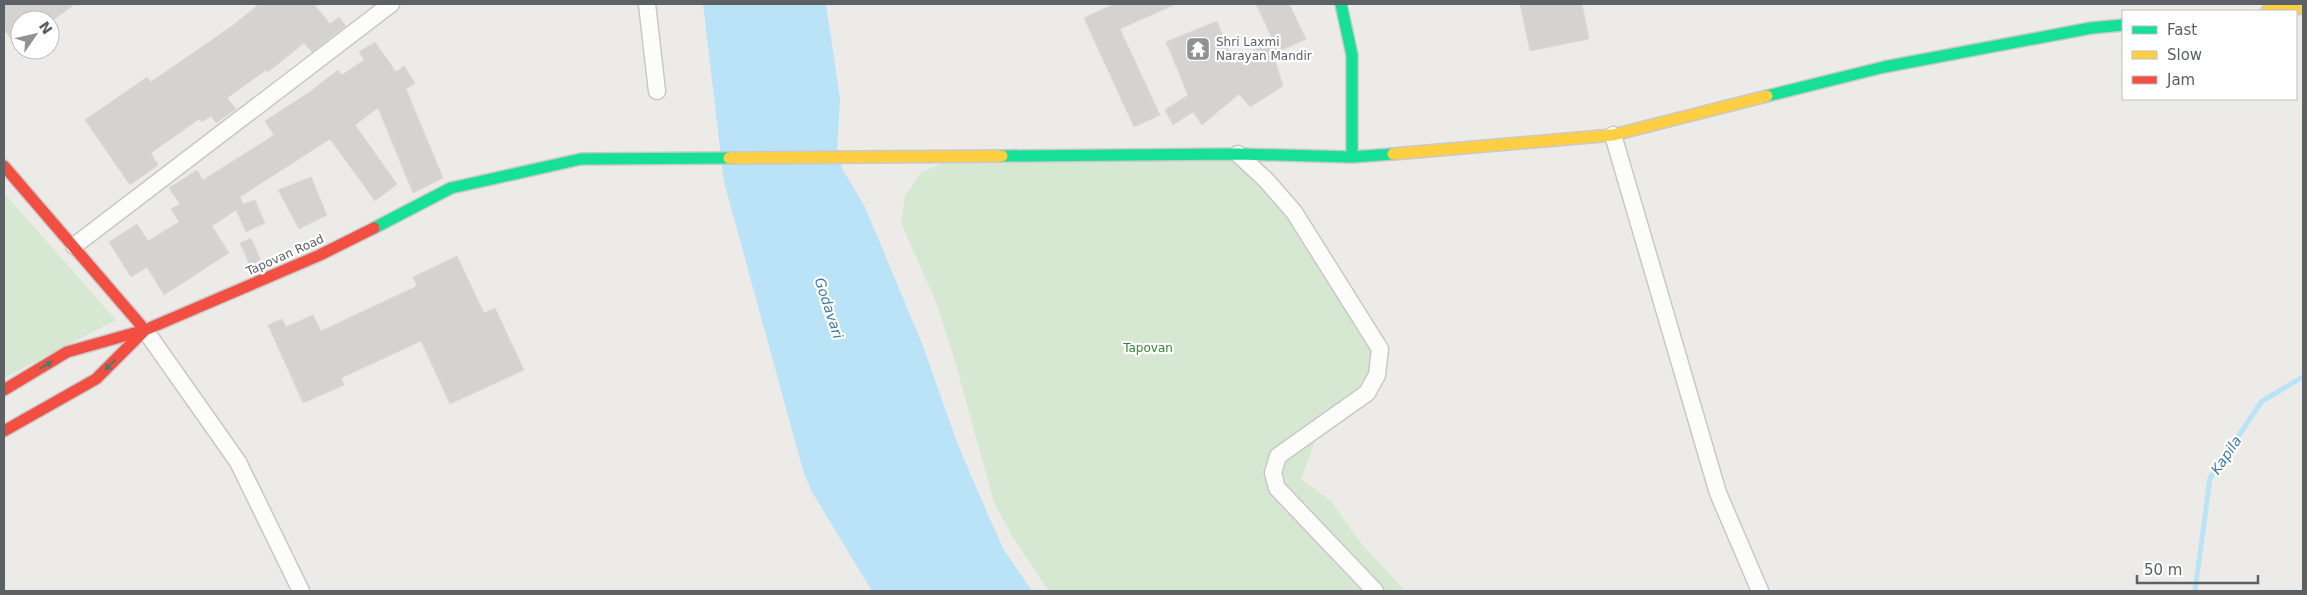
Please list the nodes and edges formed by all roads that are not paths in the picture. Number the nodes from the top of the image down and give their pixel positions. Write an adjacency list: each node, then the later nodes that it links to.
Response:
1 (391, 4): 12 (street)
2 (647, 4): 7 (street)
3 (1341, 4): 10 (main road)
4 (2303, 8): 5 (main road)
5 (2279, 10)
6 (2122, 25): 8 (main road, Tapovan Road)
7 (657, 91)
8 (1613, 135): 10 (main road, Tapovan Road); 18 (street)
9 (1238, 154): 10 (main road, Tapovan Road); 13 (main road, Tapovan Road); 17 (street)
10 (1352, 156)
11 (4, 166): 12 (main road)
12 (74, 246): 13 (main road)
13 (145, 330): 14 (main road, Tapovan Road, one-way to 13); 15 (main road, one-way to 15); 16 (street)
14 (4, 390)
15 (4, 431)
16 (301, 591)
17 (1375, 591)
18 (1760, 591)

